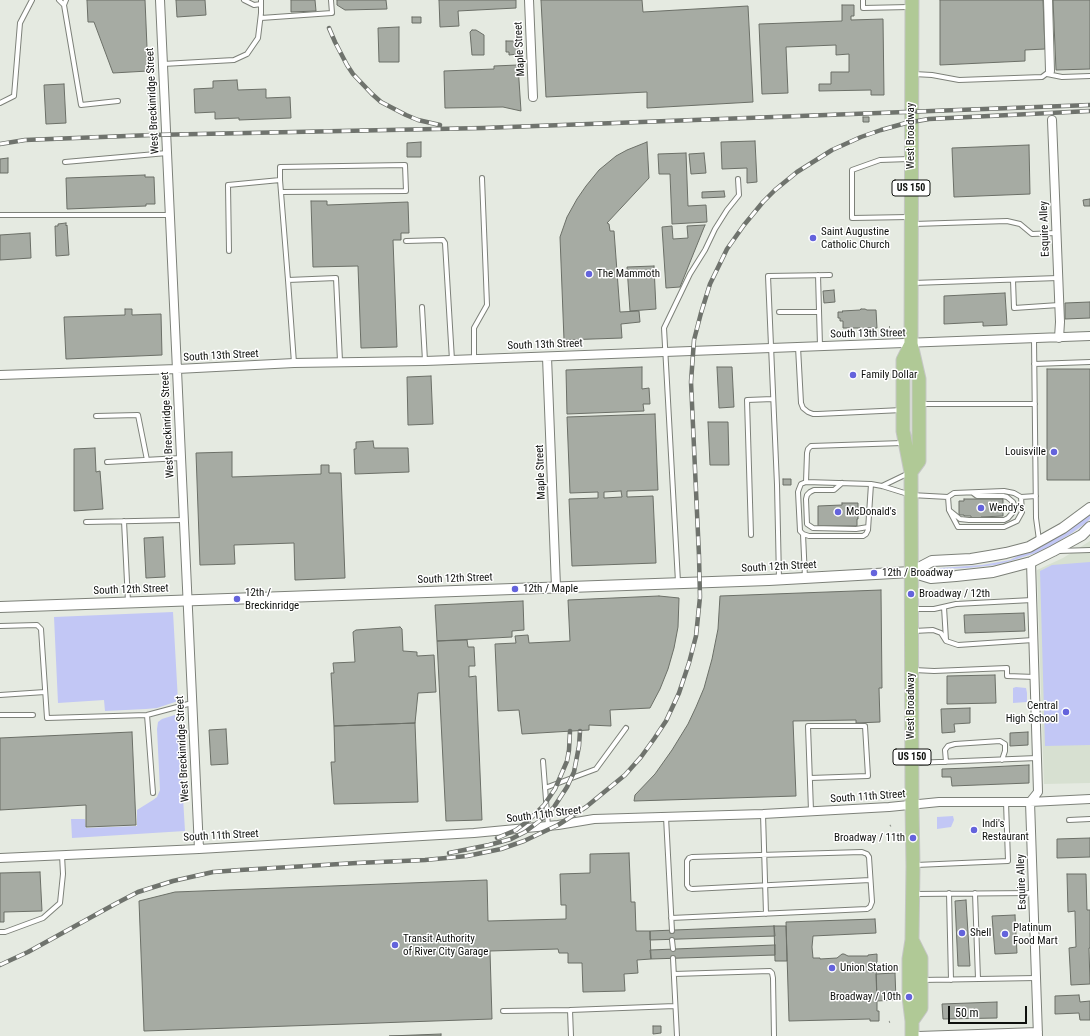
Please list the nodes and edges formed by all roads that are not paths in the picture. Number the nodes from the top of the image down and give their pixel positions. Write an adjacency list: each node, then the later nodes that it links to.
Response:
1 (32, 0): 20 (lane)
2 (59, 0): 12 (lane)
3 (66, 0): 12 (lane)
4 (160, 0): 14 (street, West Breckinridge Street)
5 (244, 0): 10 (lane)
6 (331, 0): 13 (lane)
7 (529, 0): 18 (street, Maple Street)
8 (863, 0): 11 (lane)
9 (1048, 0): 15 (street)
10 (261, 2): 13 (lane)
11 (912, 4): 16 (main road, West Broadway / US 150)
12 (64, 5): 19 (lane)
13 (261, 18): 14 (lane)
14 (162, 64): 22 (street, West Breckinridge Street)
15 (1048, 72): 16 (lane); 17 (lane)
16 (911, 74): 23 (main road, West Broadway / US 150)
17 (1090, 76)
18 (533, 97)
19 (118, 101)
20 (0, 103)
21 (1052, 120): 32 (street, Esquire Alley)
22 (167, 153): 24 (lane); 30 (street, West Breckinridge Street)
23 (911, 158): 31 (main road, West Broadway / US 150); 31 (lane)
24 (65, 162)
25 (482, 178): 54 (lane)
26 (738, 179): 52 (lane)
27 (280, 180): 28 (lane); 28 (lane); 34 (lane)
28 (281, 192): 38 (lane)
29 (0, 215): 30 (lane)
30 (169, 215): 61 (street, West Breckinridge Street)
31 (911, 221): 32 (lane); 40 (main road, West Broadway / US 150)
32 (1056, 233): 37 (street, Esquire Alley)
33 (406, 241): 55 (lane)
34 (229, 251)
35 (830, 275): 36 (lane)
36 (818, 276): 44 (lane); 51 (lane)
37 (1058, 278): 39 (lane); 41 (street, Esquire Alley)
38 (288, 280): 56 (lane); 59 (lane)
39 (1013, 280): 40 (lane); 41 (lane)
40 (911, 283): 48 (main road, West Broadway / US 150)
41 (1059, 305): 46 (street, Esquire Alley)
42 (422, 307): 57 (lane)
43 (779, 312): 44 (lane)
44 (819, 312): 49 (lane)
45 (1090, 336): 46 (street, South 13th Street)
46 (1060, 338): 47 (street, South 13th Street)
47 (1034, 339): 48 (street, South 13th Street); 60 (lane)
48 (911, 344): 49 (street, South 13th Street); 64 (main road, West Broadway / US 150); 66 (main road, West Broadway / US 150)
49 (820, 346): 50 (street, South 13th Street)
50 (798, 347): 51 (street, South 13th Street); 66 (lane)
51 (770, 348): 52 (street, South 13th Street); 63 (lane)
52 (666, 352): 53 (street, South 13th Street); 98 (lane)
53 (548, 357): 54 (street, South 13th Street); 99 (street, Maple Street)
54 (474, 359): 55 (street, South 13th Street)
55 (452, 360): 57 (street, South 13th Street)
56 (340, 361): 57 (street, South 13th Street); 59 (street, South 13th Street)
57 (425, 361)
58 (1090, 362): 60 (lane)
59 (294, 363): 61 (street, South 13th Street)
60 (1034, 364): 65 (lane)
61 (177, 369): 62 (street, South 13th Street); 69 (street, West Breckinridge Street)
62 (0, 376)
63 (773, 400): 90 (lane); 97 (lane)
64 (919, 404): 65 (lane); 72 (main road, West Broadway / US 150)
65 (1035, 404): 80 (lane)
66 (903, 410): 68 (main road, West Broadway / US 150)
67 (96, 416): 70 (lane)
68 (905, 442): 72 (main road, West Broadway / US 150); 73 (lane)
69 (181, 458): 70 (lane); 84 (street, West Breckinridge Street)
70 (147, 460): 71 (lane)
71 (107, 462)
72 (911, 472): 76 (lane); 78 (main road, West Broadway / US 150)
73 (806, 482): 74 (lane); 89 (lane)
74 (842, 483): 75 (lane); 87 (lane)
75 (871, 484): 76 (lane); 87 (lane)
76 (882, 486): 78 (lane)
77 (972, 492): 79 (lane); 81 (lane); 83 (lane)
78 (911, 495): 81 (lane); 95 (main road, West Broadway / US 150)
79 (1021, 496): 80 (lane); 83 (lane)
80 (1036, 496): 91 (lane)
81 (948, 497): 83 (lane)
82 (1090, 508): 91 (street)
83 (950, 510)
84 (184, 520): 85 (lane); 100 (street, West Breckinridge Street)
85 (124, 521): 86 (lane); 102 (lane)
86 (86, 522)
87 (868, 527): 89 (lane)
88 (1090, 527): 93 (street)
89 (803, 534): 96 (lane)
90 (751, 535)
91 (1039, 540): 95 (street)
92 (1090, 550): 93 (lane)
93 (1053, 552): 94 (street)
94 (1031, 562): 95 (street); 101 (street, Esquire Alley)
95 (911, 572): 96 (street, South 12th Street); 105 (main road, West Broadway / US 150)
96 (805, 578): 97 (street, South 12th Street)
97 (779, 579): 98 (street, South 12th Street)
98 (678, 583): 99 (street, South 12th Street)
99 (556, 587): 100 (street, South 12th Street)
100 (187, 600): 102 (street, South 12th Street); 114 (street, West Breckinridge Street)
101 (1032, 600): 104 (lane); 108 (street, Esquire Alley)
102 (128, 602): 103 (street, South 12th Street)
103 (0, 606)
104 (944, 607): 105 (lane); 109 (lane)
105 (911, 609): 107 (main road, West Broadway / US 150)
106 (0, 626): 112 (lane)
107 (911, 631): 109 (lane); 110 (main road, West Broadway / US 150)
108 (1034, 640): 109 (lane); 111 (street, Esquire Alley)
109 (946, 641)
110 (911, 670): 111 (lane); 123 (main road, West Broadway / US 150)
111 (1035, 677): 119 (street, Esquire Alley)
112 (45, 692): 113 (lane); 117 (lane)
113 (0, 695)
114 (192, 703): 117 (lane); 137 (street, West Breckinridge Street)
115 (0, 715): 116 (lane)
116 (32, 715)
117 (148, 715): 126 (lane)
118 (626, 728): 125 (lane)
119 (1037, 758): 120 (lane); 129 (street, Esquire Alley)
120 (1002, 760): 122 (lane); 122 (lane)
121 (543, 761): 125 (lane)
122 (946, 762): 123 (lane)
123 (912, 764): 130 (main road, West Broadway / US 150)
124 (810, 778): 124 (lane); 131 (lane)
125 (545, 788): 136 (lane)
126 (153, 793)
127 (1090, 799): 129 (street, South 11th Street)
128 (1006, 802): 129 (street, South 11th Street); 130 (street, South 11th Street); 141 (lane)
129 (1030, 802): 146 (street, Esquire Alley)
130 (912, 805): 131 (street, South 11th Street); 141 (main road, West Broadway / US 150)
131 (811, 811): 132 (street, South 11th Street)
132 (763, 814): 133 (street, South 11th Street); 139 (lane)
133 (666, 817): 136 (street, South 11th Street); 149 (lane)
134 (1090, 819): 135 (lane)
135 (1069, 820)
136 (548, 826): 137 (street, South 11th Street)
137 (199, 849): 138 (street, South 11th Street)
138 (62, 855): 140 (street, South 11th Street); 151 (lane)
139 (765, 855): 142 (lane); 143 (lane); 143 (lane)
140 (0, 858)
141 (913, 866): 147 (main road, West Broadway / US 150)
142 (870, 880): 143 (lane); 148 (lane)
143 (766, 885): 148 (lane)
144 (950, 893): 145 (lane); 147 (lane); 160 (lane)
145 (975, 893): 146 (lane); 158 (lane)
146 (1033, 893): 157 (street, Esquire Alley)
147 (912, 894): 153 (main road, West Broadway / US 150)
148 (766, 914): 149 (lane)
149 (671, 918): 150 (lane)
150 (672, 931)
151 (0, 932)
152 (672, 940): 154 (lane)
153 (912, 940): 159 (main road, West Broadway / US 150); 164 (main road, West Broadway / US 150)
154 (673, 949)
155 (673, 958): 156 (lane)
156 (674, 974): 161 (lane); 168 (lane)
157 (1036, 978): 158 (lane); 165 (street, Esquire Alley)
158 (978, 979): 160 (lane)
159 (921, 980): 160 (lane); 164 (main road, West Broadway / US 150)
160 (951, 980)
161 (675, 1006): 162 (lane); 167 (lane)
162 (570, 1010): 163 (lane); 166 (lane)
163 (503, 1011)
164 (912, 1021): 169 (main road, West Broadway / US 150)
165 (1038, 1034): 170 (street)
166 (572, 1036)
167 (677, 1036)
168 (774, 1036)
169 (912, 1036)
170 (918, 1036)

